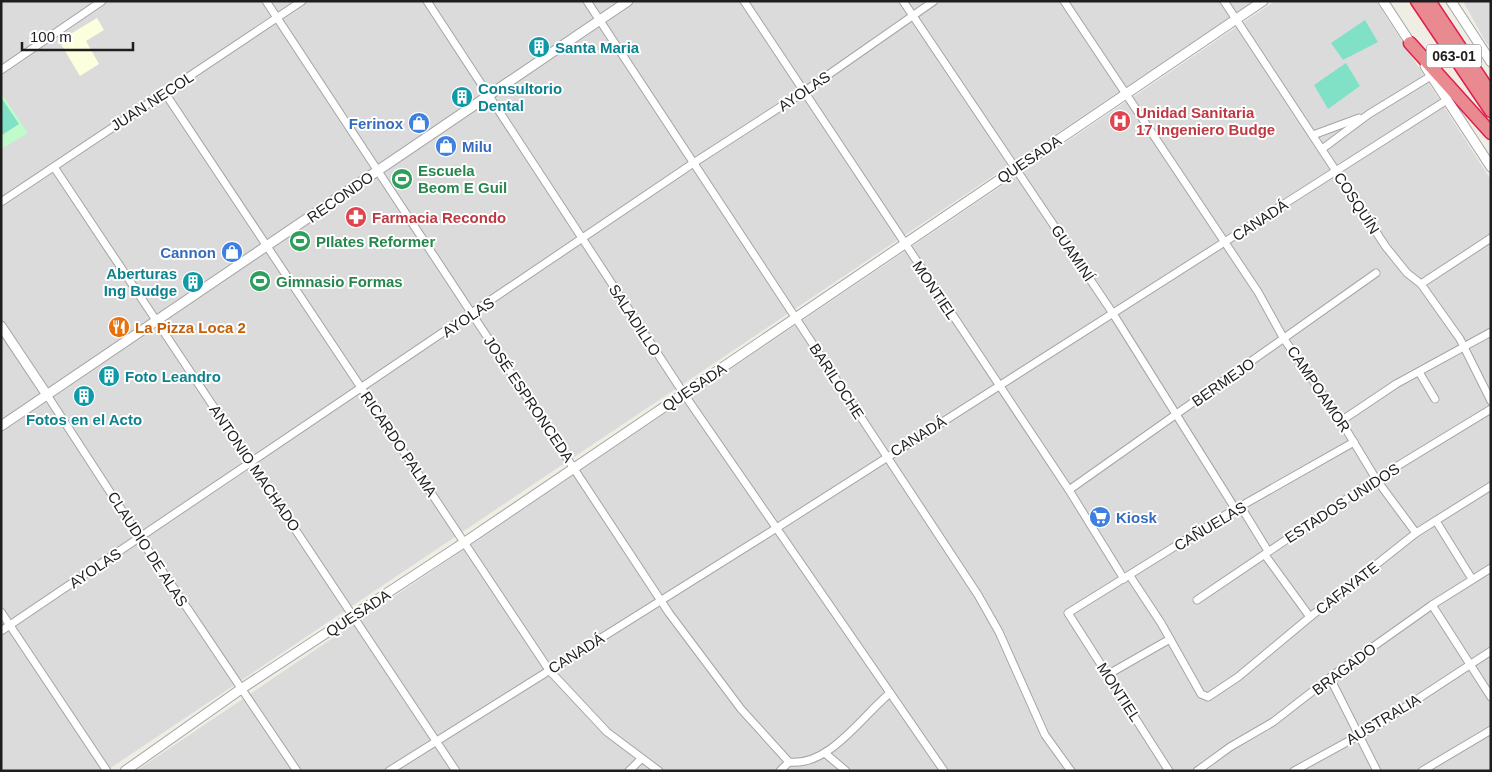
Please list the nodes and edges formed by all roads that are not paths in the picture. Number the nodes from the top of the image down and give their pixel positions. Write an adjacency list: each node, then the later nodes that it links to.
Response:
1 (102, 1): 24 (street)
2 (266, 1): 19 (street, JOSÉ ESPRONCEDA)
3 (302, 1): 19 (street, JUAN NECOL)
4 (427, 1): 31 (street, SALADILLO)
5 (587, 1): 21 (street, BARILOCHE)
6 (628, 1): 21 (street, RECONDO)
7 (744, 1): 27 (street, MONTIEL)
8 (903, 1): 18 (street, GUAMINÍ)
9 (934, 1): 18 (street, AYOLAS)
10 (1064, 1): 30 (street, CAMPOAMOR)
11 (1224, 1): 20 (street, COSQUÍN)
12 (1263, 1): 20 (street, QUESADA)
13 (1383, 1): 22 (street)
14 (1417, 1): 33 (highway, 063-01)
15 (1429, 1): 26 (highway, 063-01)
16 (1439, 1): 26 (highway)
17 (1451, 1): 23 (street)
18 (912, 16): 27 (street, AYOLAS); 41 (street, GUAMINÍ)
19 (277, 18): 28 (street, JUAN NECOL); 42 (street, JOSÉ ESPRONCEDA)
20 (1236, 19): 30 (street, QUESADA); 36 (street, COSQUÍN)
21 (600, 20): 31 (street, RECONDO); 38 (street, BARILOCHE)
22 (1410, 43): 25 (street); 35 (highway)
23 (1491, 62)
24 (1, 70)
25 (1431, 76): 32 (street); 34 (street)
26 (1482, 80): 29 (highway, 063-01)
27 (805, 91): 38 (street, AYOLAS); 48 (street, MONTIEL)
28 (165, 93): 39 (street, JUAN NECOL); 49 (street, RICARDO PALMA)
29 (1491, 94)
30 (1126, 95): 41 (street, QUESADA); 47 (street, CAMPOAMOR)
31 (489, 96): 42 (street, RECONDO); 46 (street, SALADILLO)
32 (1447, 100): 40 (street); 43 (street, CANADÁ)
33 (1491, 111)
34 (1369, 114): 36 (street); 37 (street)
35 (1491, 133)
36 (1313, 135): 37 (street, COSQUÍN)
37 (1322, 149): 43 (street, COSQUÍN)
38 (692, 164): 46 (street, AYOLAS); 54 (street, BARILOCHE)
39 (54, 167): 44 (street, JUAN NECOL); 55 (street, ANTONIO MACHADO)
40 (1491, 167)
41 (1016, 168): 48 (street, QUESADA); 52 (street, GUAMINÍ)
42 (378, 171): 49 (street, RECONDO); 53 (street, JOSÉ ESPRONCEDA)
43 (1336, 171): 47 (street, CANADÁ); 51 (street, COSQUÍN)
44 (1, 202)
45 (1491, 238): 51 (street)
46 (582, 239): 53 (street, AYOLAS); 64 (street, SALADILLO)
47 (1225, 243): 52 (street, CANADÁ); 58 (street, CAMPOAMOR)
48 (905, 244): 54 (street, QUESADA); 61 (street, MONTIEL)
49 (268, 246): 55 (street, RECONDO); 62 (street, RICARDO PALMA)
50 (1376, 273): 58 (street, BERMEJO)
51 (1421, 284): 59 (street, COSQUÍN)
52 (1112, 312): 61 (street, CANADÁ); 68 (street, GUAMINÍ)
53 (472, 314): 62 (street, AYOLAS); 74 (street, JOSÉ ESPRONCEDA)
54 (796, 318): 64 (street, QUESADA); 72 (street, BARILOCHE)
55 (156, 320): 63 (street, RECONDO); 73 (street, ANTONIO MACHADO)
56 (1, 326): 63 (street, CLAUDIO DE ALAS)
57 (1491, 332): 59 (street)
58 (1284, 339): 68 (street, BERMEJO); 69 (street, CAMPOAMOR)
59 (1463, 348): 60 (street); 66 (street, COSQUÍN)
60 (1419, 372): 65 (street); 69 (street)
61 (1000, 386): 72 (street, CANADÁ); 77 (street, MONTIEL)
62 (362, 389): 73 (street, AYOLAS); 83 (street, RICARDO PALMA)
63 (47, 394): 70 (street, RECONDO); 82 (street, CLAUDIO DE ALAS)
64 (684, 394): 74 (street, QUESADA); 80 (street, SALADILLO)
65 (1435, 399)
66 (1491, 401)
67 (1491, 409): 75 (street, ESTADOS UNIDOS)
68 (1176, 415): 77 (street, BERMEJO); 78 (street, GUAMINÍ)
69 (1341, 421): 71 (street, CAMPOAMOR)
70 (1, 426)
71 (1354, 442): 75 (street, CAMPOAMOR); 78 (street, CAÑUELAS)
72 (886, 456): 80 (street, CANADÁ); 123 (street, BARILOCHE)
73 (252, 464): 82 (street, AYOLAS); 93 (street, ANTONIO MACHADO)
74 (575, 467): 83 (street, QUESADA); 88 (street, JOSÉ ESPRONCEDA)
75 (1376, 479): 81 (street, CAMPOAMOR); 84 (street, ESTADOS UNIDOS)
76 (1491, 486): 79 (street, CAFAYATE)
77 (1069, 490): 86 (street, MONTIEL)
78 (1238, 508): 84 (street, GUAMINÍ); 86 (street, CAÑUELAS)
79 (1436, 521): 81 (street, CAFAYATE); 87 (street)
80 (775, 528): 88 (street, CANADÁ); 104 (street, SALADILLO)
81 (1416, 533): 94 (street, CAFAYATE)
82 (140, 538): 95 (street, AYOLAS); 103 (street, CLAUDIO DE ALAS)
83 (465, 542): 93 (street, QUESADA); 100 (street, RICARDO PALMA)
84 (1267, 553): 89 (street, ESTADOS UNIDOS); 94 (street, GUAMINÍ)
85 (1491, 568): 87 (street, BRAGADO)
86 (1127, 577): 92 (street, CAÑUELAS); 97 (street, MONTIEL)
87 (1472, 579): 90 (street, BRAGADO)
88 (661, 600): 100 (street, CANADÁ); 112 (street, JOSÉ ESPRONCEDA)
89 (1196, 600)
90 (1432, 605): 99 (street); 102 (street, BRAGADO)
91 (1, 612): 95 (street)
92 (1068, 613): 101 (street, MONTIEL)
93 (354, 616): 103 (street, QUESADA); 109 (street, ANTONIO MACHADO)
94 (1310, 617): 105 (street, CAFAYATE)
95 (10, 625): 96 (street, AYOLAS); 113 (street)
96 (1, 631)
97 (1170, 639): 101 (street); 105 (street, MONTIEL)
98 (1491, 651): 99 (street, AUSTRALIA)
99 (1470, 665): 106 (street); 108 (street, AUSTRALIA)
100 (549, 670): 109 (street, CANADÁ); 111 (street, RICARDO PALMA)
101 (1107, 675): 124 (street, MONTIEL)
102 (1330, 678): 108 (street); 125 (street, BRAGADO)
103 (241, 690): 114 (street, QUESADA); 115 (street, CLAUDIO DE ALAS)
104 (890, 693): 110 (street); 122 (street, SALADILLO)
105 (1208, 697)
106 (1491, 697)
107 (1491, 730): 128 (street)
108 (1358, 735): 126 (street, AUSTRALIA); 127 (street)
109 (436, 740): 116 (street, CANADÁ); 117 (street, ANTONIO MACHADO)
110 (826, 754): 112 (street); 121 (street)
111 (641, 759): 118 (street); 119 (street, RICARDO PALMA)
112 (789, 762): 120 (street)
113 (107, 771)
114 (125, 771)
115 (297, 771)
116 (389, 771)
117 (456, 771)
118 (629, 771)
119 (659, 771)
120 (780, 771)
121 (846, 771)
122 (944, 771)
123 (1071, 771)
124 (1169, 771)
125 (1197, 771)
126 (1294, 771)
127 (1377, 771)
128 (1422, 771)

